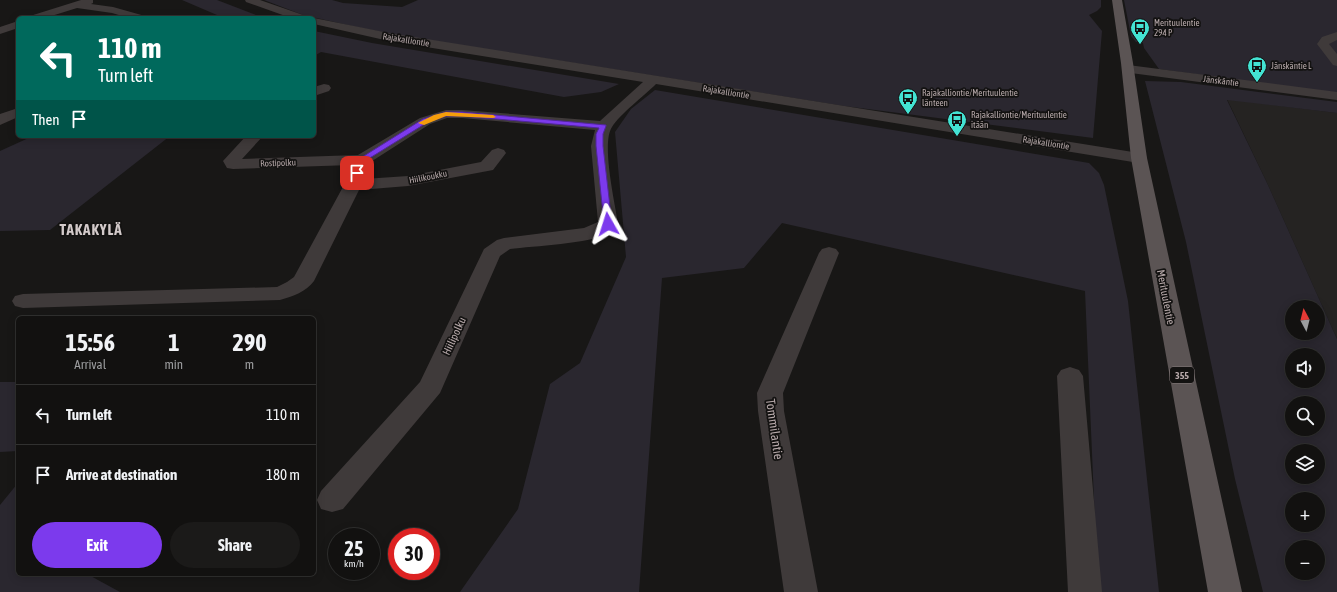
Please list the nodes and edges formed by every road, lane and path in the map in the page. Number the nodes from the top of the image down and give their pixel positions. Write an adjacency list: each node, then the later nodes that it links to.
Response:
1 (94, 0): 4 (street)
2 (250, 0): 7 (street)
3 (1117, 0): 15 (main road, Merituulentie / 355)
4 (76, 5): 5 (street); 6 (street)
5 (40, 16)
6 (134, 16)
7 (296, 16)
8 (316, 21): 16 (street, Rajakalliontie)
9 (16, 25): 10 (street)
10 (0, 31)
11 (0, 36): 13 (street)
12 (1337, 36): 14 (street)
13 (16, 37)
14 (1337, 62)
15 (1128, 69): 17 (street, Jänskäntie); 25 (main road, Merituulentie / 355)
16 (653, 80): 22 (street); 25 (street, Rajakalliontie)
17 (1337, 96)
18 (0, 104): 19 (street)
19 (16, 110)
20 (16, 112): 21 (street)
21 (0, 120)
22 (603, 126): 26 (street); 31 (street, Hiilipolku)
23 (253, 138): 26 (street, Rostipolku)
24 (498, 153): 27 (street, Hiilikoukku)
25 (1139, 158): 34 (main road, Merituulentie / 355)
26 (362, 160): 27 (street)
27 (352, 185): 29 (street)
28 (829, 253): 32 (street, Tommilantie)
29 (23, 301)
30 (1070, 376): 33 (street)
31 (332, 500)
32 (801, 592)
33 (1085, 592)
34 (1225, 592)

